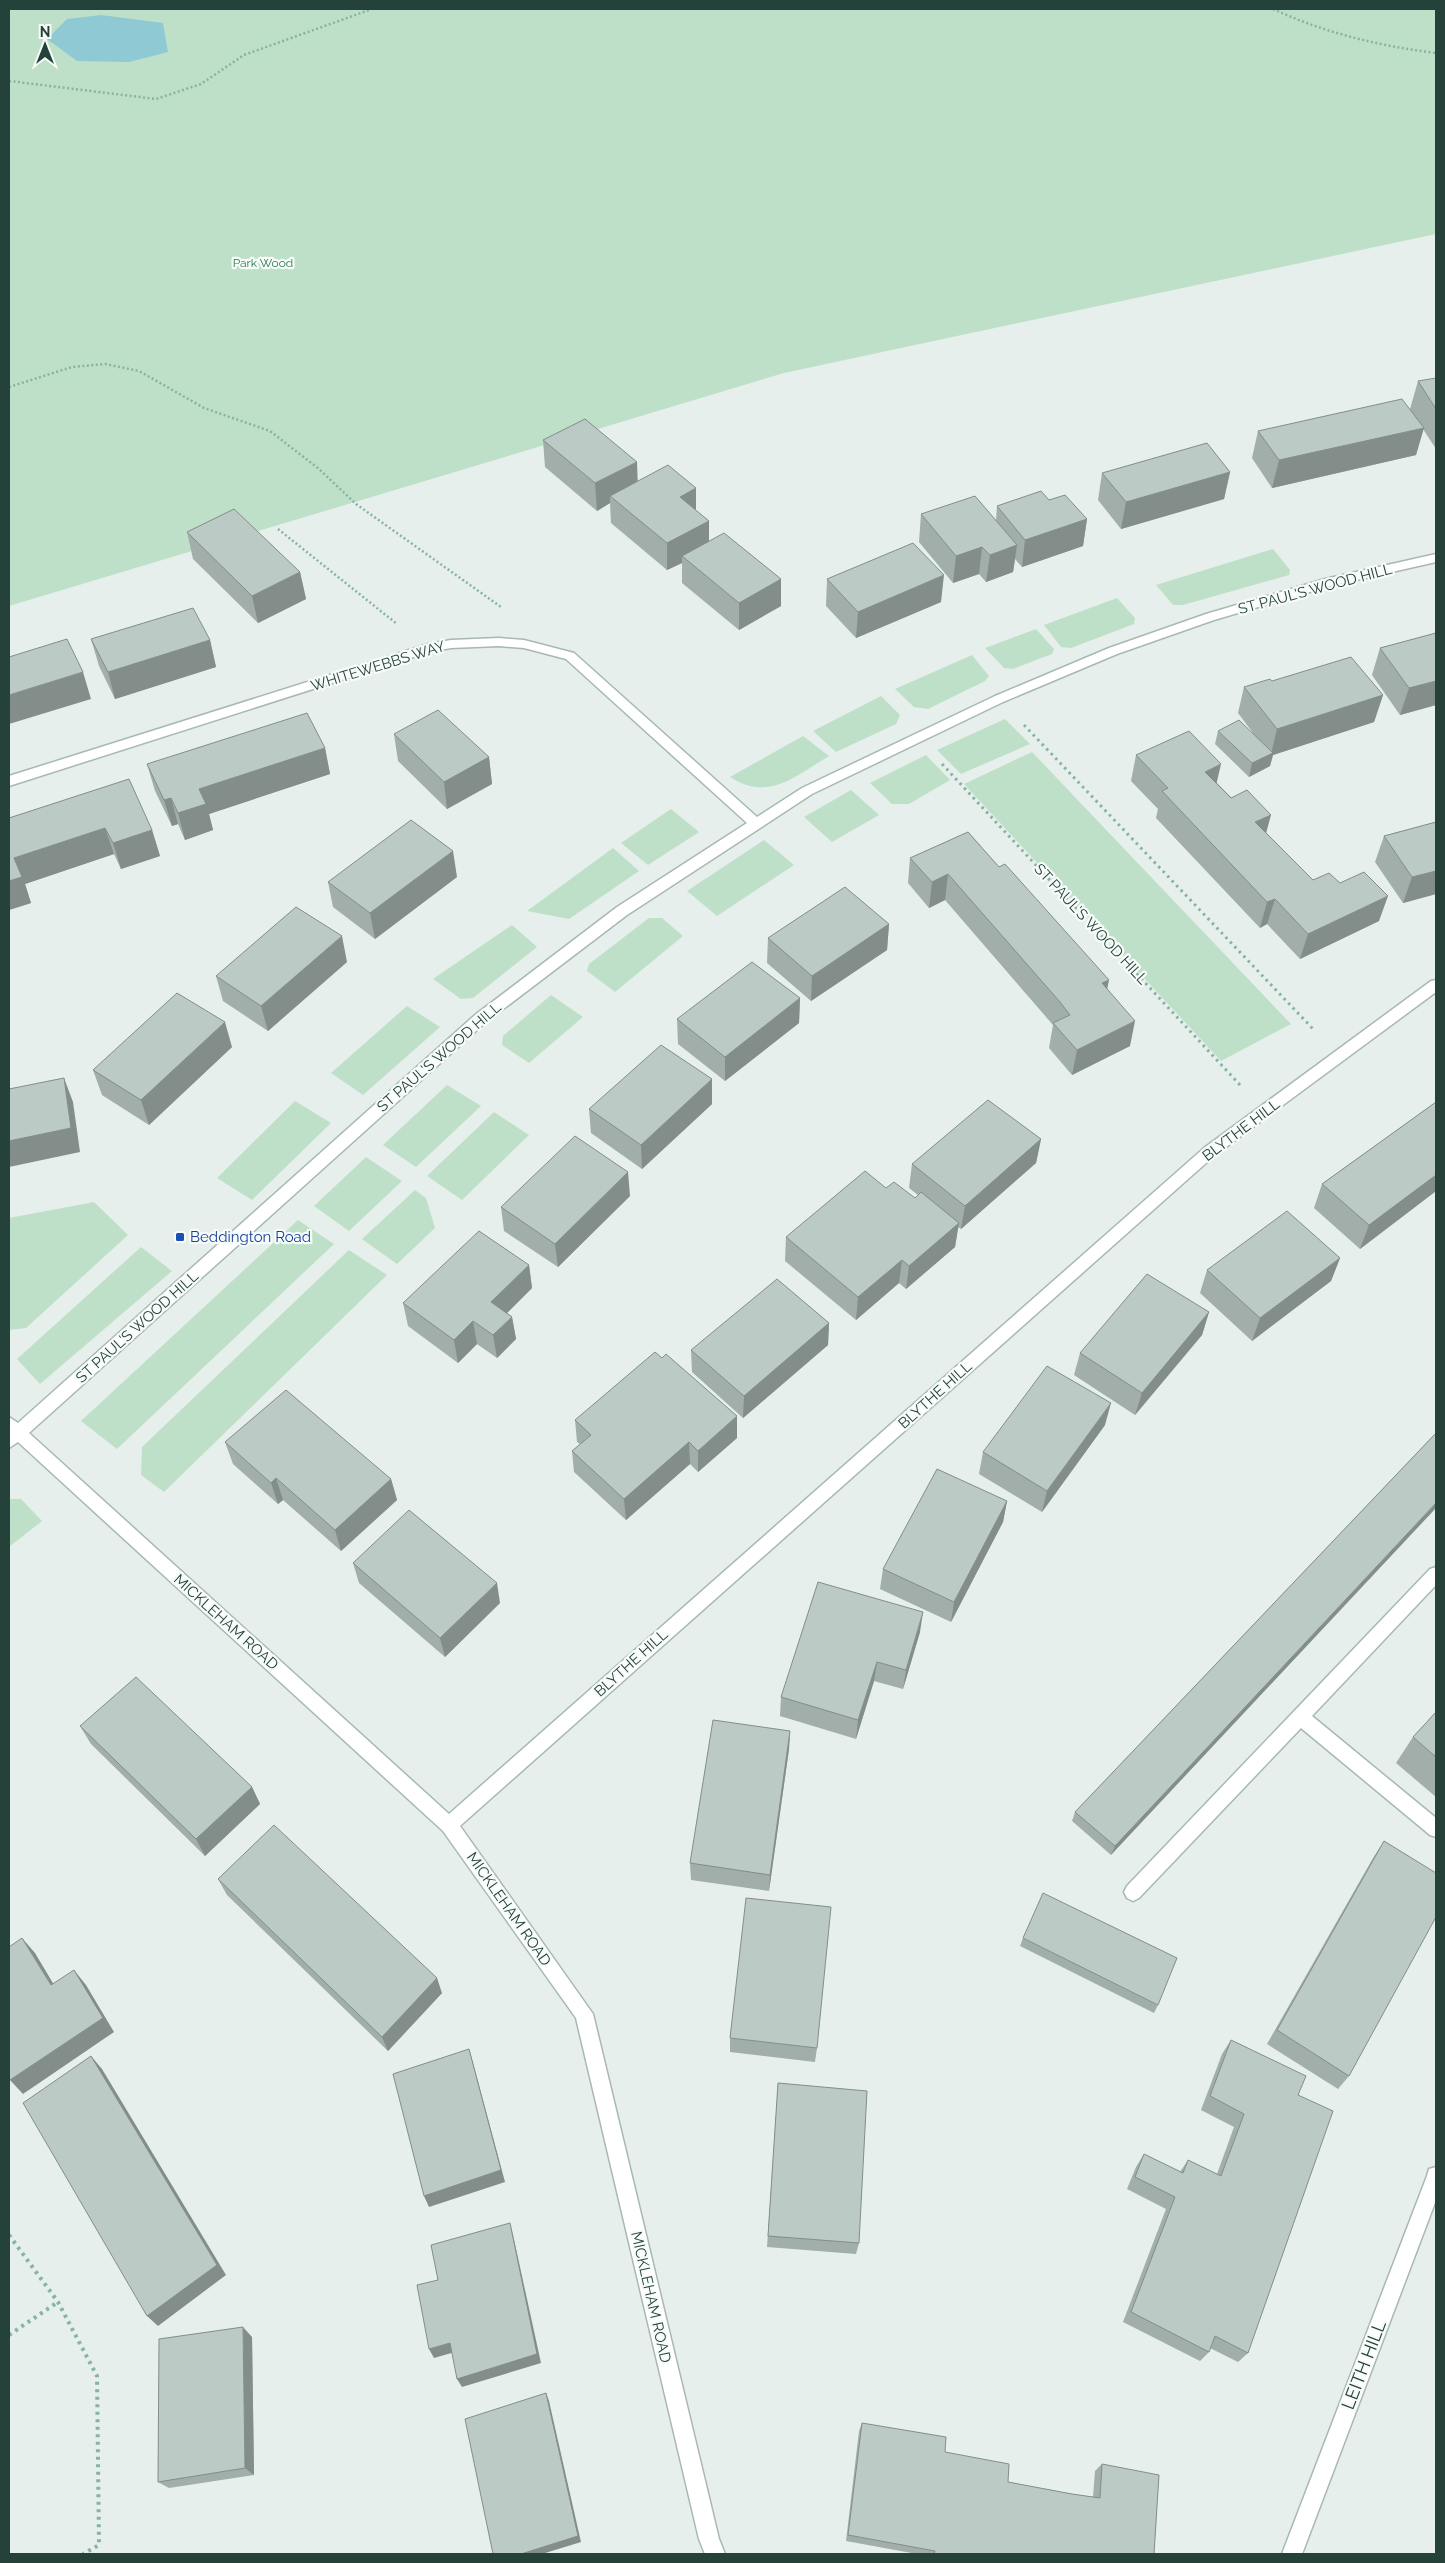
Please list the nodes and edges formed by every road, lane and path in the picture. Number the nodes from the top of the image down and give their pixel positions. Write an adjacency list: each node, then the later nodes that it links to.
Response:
1 (372, 9): 4 (path)
2 (1272, 9): 3 (path)
3 (1436, 53)
4 (9, 81)
5 (9, 387): 8 (path)
6 (278, 529): 9 (path)
7 (1436, 558): 10 (street, ST PAUL'S WOOD HILL)
8 (506, 611)
9 (428, 648): 12 (street, WHITEWEBBS WAY); 13 (street, WHITEWEBBS WAY)
10 (999, 699): 11 (street, ST PAUL'S WOOD HILL); 15 (path)
11 (917, 737): 13 (street, ST PAUL'S WOOD HILL); 16 (path, ST PAUL'S WOOD HILL)
12 (9, 781)
13 (755, 823): 17 (street, ST PAUL'S WOOD HILL)
14 (1436, 985): 15 (street, BLYTHE HILL)
15 (1339, 1056): 16 (street, BLYTHE HILL)
16 (1265, 1112): 20 (street, BLYTHE HILL)
17 (12, 1433): 20 (street, MICKLEHAM ROAD)
18 (1436, 1574): 19 (street)
19 (1300, 1717): 21 (street); 22 (street)
20 (449, 1825): 28 (street, MICKLEHAM ROAD)
21 (1436, 1829)
22 (1134, 1892)
23 (1436, 2176): 29 (street, LEITH HILL)
24 (9, 2235): 25 (path)
25 (58, 2302): 26 (path); 27 (path)
26 (9, 2335)
27 (83, 2554)
28 (715, 2554)
29 (1292, 2554)

